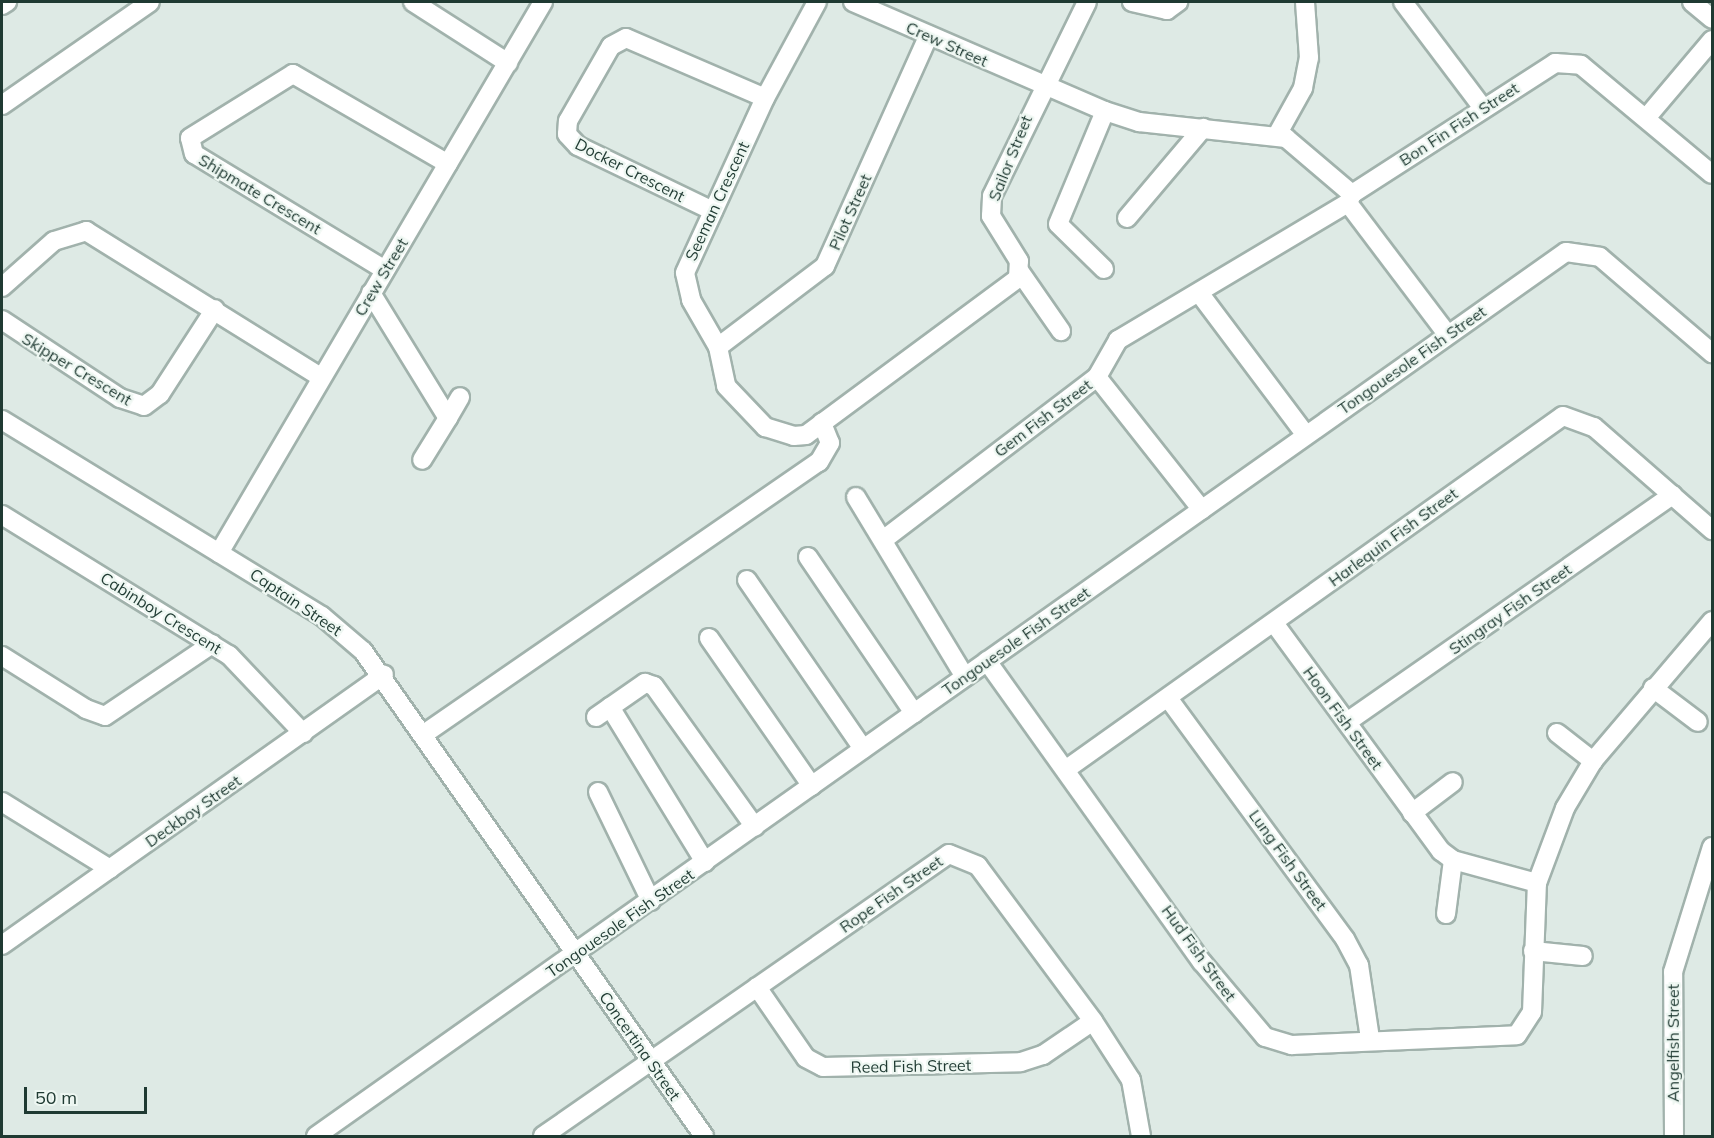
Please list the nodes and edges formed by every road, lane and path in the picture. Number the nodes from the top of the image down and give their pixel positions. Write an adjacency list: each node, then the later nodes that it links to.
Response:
1 (7, 2): 13 (street)
2 (150, 2): 20 (street)
3 (413, 2): 17 (street)
4 (543, 2): 17 (street, Crew Street)
5 (817, 2): 19 (street, Seeman Crescent)
6 (853, 2): 15 (street, Crew Street)
7 (1088, 2): 18 (street)
8 (1132, 2): 9 (street)
9 (1178, 2)
10 (1305, 2): 25 (street)
11 (1403, 2): 21 (street)
12 (1692, 2): 14 (street)
13 (2, 4)
14 (1713, 19)
15 (929, 35): 18 (street, Crew Street); 41 (street, Pilot Street)
16 (1713, 40): 23 (street)
17 (508, 63): 26 (street, Crew Street)
18 (1041, 86): 22 (street, Crew Street); 31 (street, Sailor Street)
19 (765, 98): 29 (street, Seeman Crescent); 29 (street, Docker Crescent)
20 (2, 105)
21 (1483, 108): 23 (street, Bon Fin Fish Street); 28 (street, Bon Fin Fish Street)
22 (1105, 111): 24 (street, Crew Street); 32 (street)
23 (1647, 117): 27 (street, Bon Fin Fish Street)
24 (1203, 128): 25 (street, Crew Street); 30 (street)
25 (1277, 135): 28 (street)
26 (448, 164): 33 (street, Crew Street); 33 (street, Shipmate Crescent)
27 (1713, 174)
28 (1350, 199): 36 (street, Bon Fin Fish Street); 40 (street)
29 (712, 211): 41 (street, Seeman Crescent)
30 (1127, 218)
31 (1019, 266): 39 (street); 48 (street, Seeman Crescent)
32 (1104, 269)
33 (385, 270): 35 (street, Crew Street)
34 (2, 287): 37 (street)
35 (371, 292): 43 (street, Crew Street); 46 (street)
36 (1200, 294): 44 (street, Bon Fin Fish Street); 49 (street)
37 (215, 309): 38 (street, Skipper Crescent); 43 (street)
38 (2, 320)
39 (1061, 331)
40 (1448, 334): 42 (street, Tongouesole Fish Street); 49 (street, Tongouesole Fish Street)
41 (718, 347): 48 (street, Seeman Crescent)
42 (1713, 353)
43 (321, 377): 57 (street, Crew Street)
44 (1096, 377): 53 (street, Gem Fish Street); 56 (street, Gem Fish Street)
45 (460, 397): 46 (street)
46 (448, 418): 50 (street)
47 (2, 420): 57 (street, Captain Street)
48 (822, 423): 75 (street)
49 (1306, 435): 53 (street, Tongouesole Fish Street)
50 (422, 460)
51 (1673, 495): 55 (street, Harlequin Fish Street); 60 (street, Harlequin Fish Street); 71 (street, Stingray Fish Street)
52 (856, 497): 56 (street)
53 (1202, 510): 65 (street, Tongouesole Fish Street)
54 (2, 515): 63 (street, Cabinboy Crescent)
55 (1713, 530)
56 (883, 540): 67 (street)
57 (219, 553): 66 (street, Captain Street)
58 (808, 557): 70 (street)
59 (747, 580): 76 (street)
60 (1274, 624): 69 (street, Harlequin Fish Street); 71 (street, Hoon Fish Street)
61 (1711, 626): 68 (street)
62 (709, 638): 80 (street)
63 (212, 644): 64 (street); 73 (street, Cabinboy Crescent)
64 (2, 656)
65 (987, 661): 67 (street, Tongouesole Fish Street); 78 (street, Hud Fish Street)
66 (384, 675): 73 (street, Deckboy Street); 75 (street, Captain Street)
67 (965, 676): 70 (street, Tongouesole Fish Street)
68 (1653, 688): 72 (street); 77 (street)
69 (1168, 698): 78 (street, Harlequin Fish Street); 98 (street, Lung Fish Street)
70 (914, 713): 76 (street, Tongouesole Fish Street)
71 (1347, 722): 83 (street, Hoon Fish Street)
72 (1698, 722)
73 (303, 733): 88 (street, Deckboy Street)
74 (1557, 733): 77 (street)
75 (424, 734): 94 (street, Captain Street)
76 (863, 749): 80 (street, Tongouesole Fish Street)
77 (1593, 761): 89 (street)
78 (1068, 768): 98 (street, Hud Fish Street)
79 (1453, 782): 83 (street)
80 (812, 786): 84 (street, Tongouesole Fish Street)
81 (598, 792): 90 (street)
82 (2, 802): 88 (street)
83 (1413, 813): 86 (street, Hoon Fish Street)
84 (755, 827): 87 (street, Tongouesole Fish Street); 87 (street)
85 (1713, 847): 104 (street, Angelfish Street)
86 (1453, 860): 89 (street); 91 (street)
87 (705, 862): 90 (street, Tongouesole Fish Street)
88 (110, 869): 92 (street, Deckboy Street)
89 (1537, 883): 93 (street)
90 (651, 901): 94 (street, Tongouesole Fish Street)
91 (1446, 914)
92 (2, 944)
93 (1533, 951): 95 (street); 98 (street, Hud Fish Street)
94 (576, 954): 99 (street, Concertina Street); 100 (street, Tongouesole Fish Street)
95 (1583, 956)
96 (757, 987): 97 (street, Reed Fish Street); 97 (street, Rope Fish Street); 99 (street, Rope Fish Street)
97 (1093, 1021): 103 (street, Rope Fish Street)
98 (1370, 1039)
99 (650, 1060): 101 (street, Rope Fish Street); 102 (street, Concertina Street)
100 (316, 1137)
101 (543, 1137)
102 (704, 1137)
103 (1141, 1137)
104 (1674, 1137)

